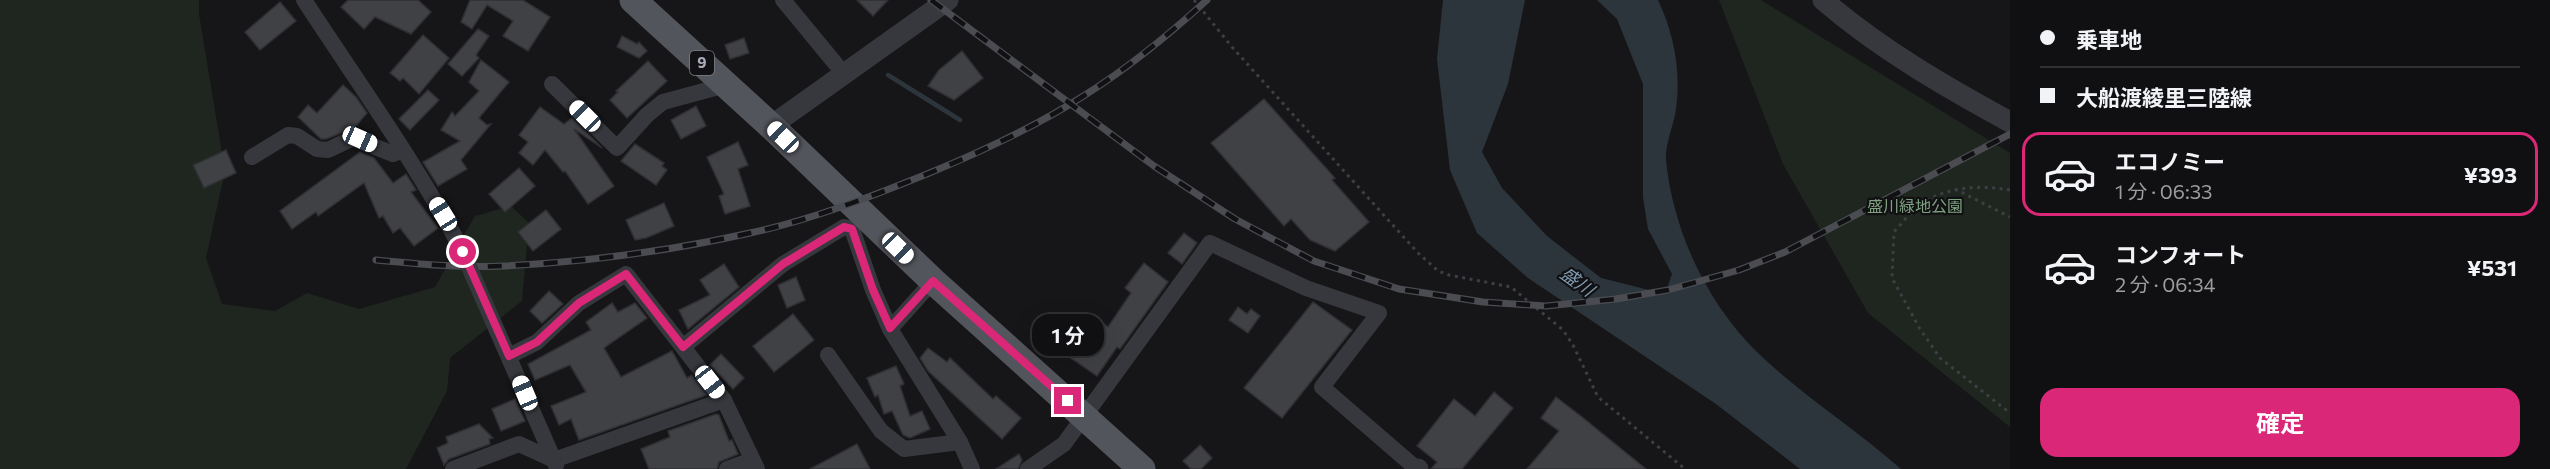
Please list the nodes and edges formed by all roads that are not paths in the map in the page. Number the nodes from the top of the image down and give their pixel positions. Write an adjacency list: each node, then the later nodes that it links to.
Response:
1 (304, 0): 11 (street)
2 (633, 0): 8 (main road, 9)
3 (783, 0): 6 (street)
4 (948, 0): 6 (street)
5 (1823, 0): 9 (street)
6 (844, 74): 10 (street)
7 (552, 84): 8 (street)
8 (726, 85): 10 (main road, 9)
9 (2010, 122)
10 (771, 126): 13 (main road, 9)
11 (403, 150): 12 (street); 17 (street, bridge)
12 (252, 157)
13 (933, 281): 14 (street); 19 (main road, 9)
14 (890, 328): 15 (street); 20 (street)
15 (683, 347): 17 (street); 18 (street)
16 (828, 355): 20 (street)
17 (509, 356): 21 (street)
18 (724, 400): 21 (street); 22 (street)
19 (1085, 417): 26 (street); 27 (main road, 9); 28 (street)
20 (960, 442): 25 (street)
21 (556, 464): 23 (street)
22 (754, 465): 24 (street)
23 (453, 469)
24 (727, 469)
25 (972, 469)
26 (1029, 469)
27 (1142, 469)
28 (1417, 469)

